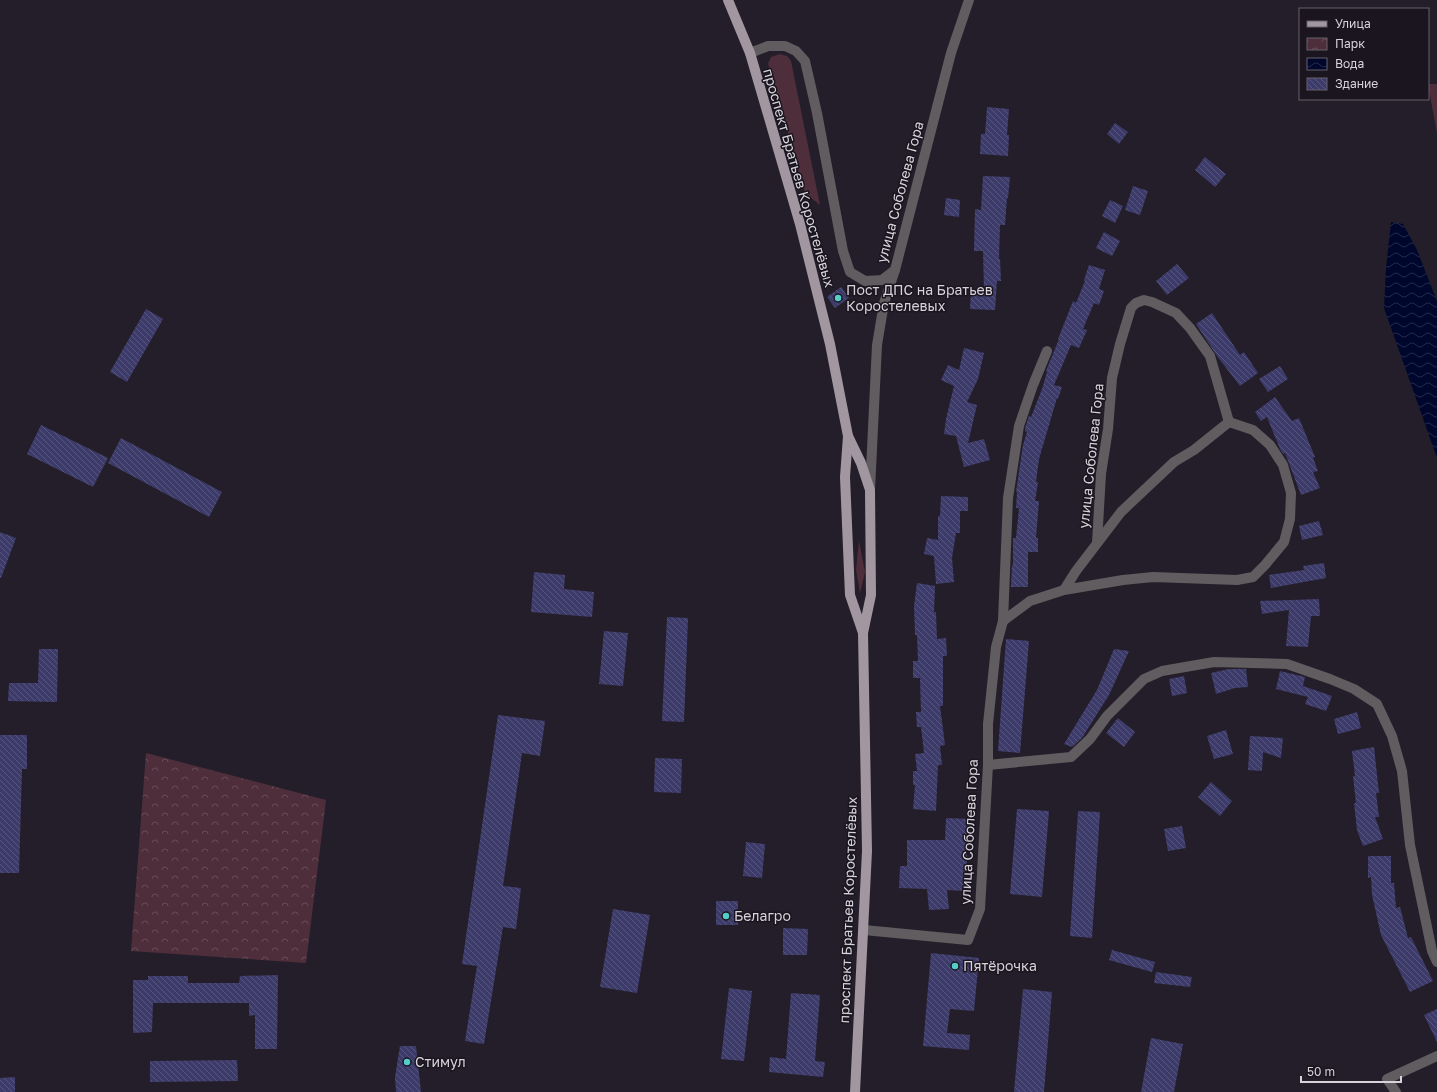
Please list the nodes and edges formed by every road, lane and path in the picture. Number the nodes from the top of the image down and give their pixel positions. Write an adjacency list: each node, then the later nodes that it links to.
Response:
1 (728, 0): 3 (main road, проспект Братьев Коростелёвых)
2 (968, 0): 4 (street, улица Соболева Гора)
3 (750, 52): 4 (street); 7 (main road, проспект Братьев Коростелёвых)
4 (895, 270): 8 (street, улица Соболева Гора)
5 (1047, 350): 11 (street, улица Соболева Гора)
6 (1229, 422): 9 (street, улица Соболева Гора); 9 (street, улица Соболева Гора); 10 (street)
7 (848, 436): 8 (main road, проспект Братьев Коростелёвых); 12 (main road, проспект Братьев Коростелёвых)
8 (870, 490): 12 (main road, проспект Братьев Коростелёвых)
9 (1097, 542): 10 (street, улица Соболева Гора)
10 (1064, 590): 11 (street)
11 (1003, 621): 13 (street, улица Соболева Гора)
12 (863, 633): 14 (main road, проспект Братьев Коростелёвых)
13 (988, 765): 14 (street, улица Соболева Гора); 15 (street)
14 (864, 930): 17 (main road, проспект Братьев Коростелёвых)
15 (1437, 962)
16 (1437, 1056): 18 (street)
17 (855, 1092)
18 (1396, 1092)

